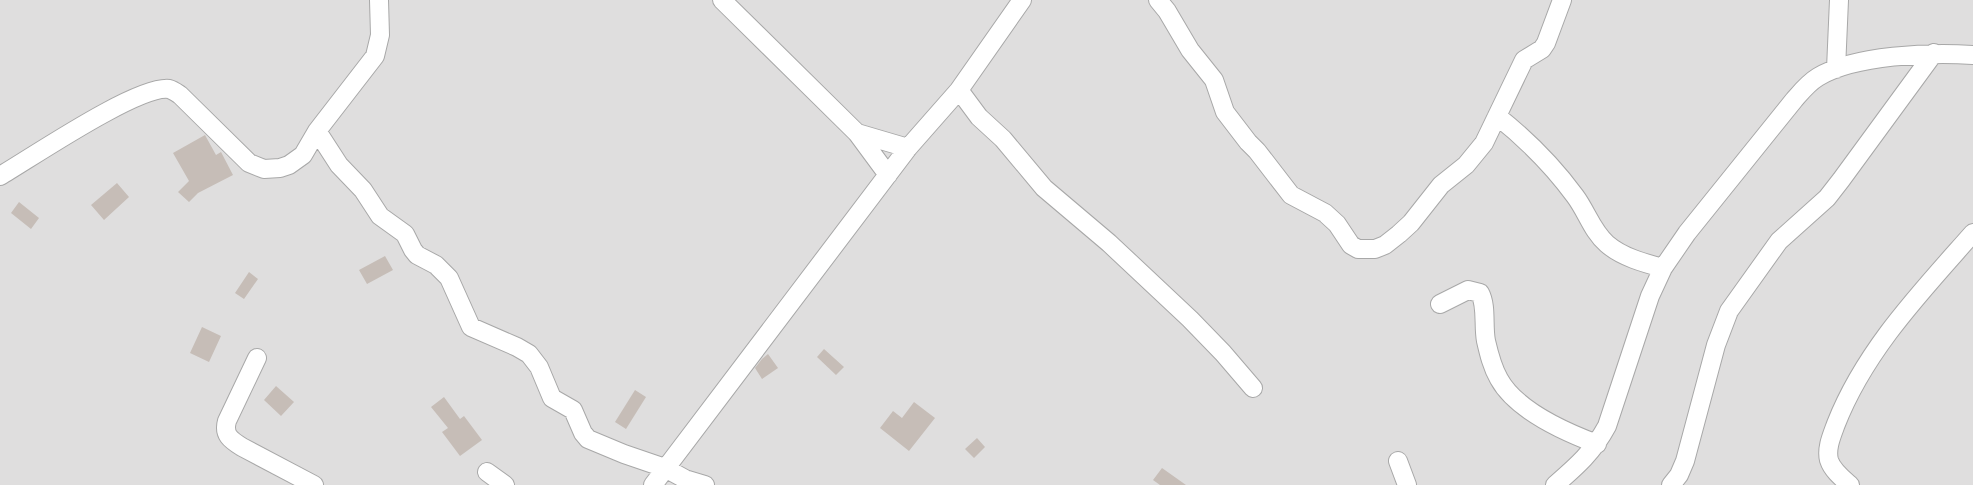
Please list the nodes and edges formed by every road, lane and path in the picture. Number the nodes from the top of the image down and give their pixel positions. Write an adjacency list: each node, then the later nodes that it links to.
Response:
1 (379, 0): 12 (street)
2 (722, 0): 13 (street)
3 (1022, 0): 10 (street)
4 (1158, 0): 11 (street)
5 (1562, 0): 11 (street)
6 (1839, 0): 9 (street)
7 (1934, 53): 8 (street); 9 (street); 32 (street)
8 (1973, 55)
9 (1836, 69): 18 (street)
10 (959, 90): 14 (street); 21 (street)
11 (1497, 116): 18 (street)
12 (317, 131): 16 (street); 24 (street)
13 (857, 133): 14 (street); 15 (street)
14 (908, 148): 15 (street)
15 (888, 175): 24 (street)
16 (0, 176)
17 (1973, 233): 33 (street)
18 (1663, 268): 22 (street)
19 (1440, 304): 22 (street)
20 (257, 358): 26 (street)
21 (1253, 388)
22 (1597, 444): 31 (street)
23 (1398, 460): 30 (street)
24 (665, 468): 28 (street); 29 (street)
25 (487, 472): 27 (street)
26 (314, 485)
27 (505, 485)
28 (652, 485)
29 (705, 485)
30 (1407, 485)
31 (1555, 485)
32 (1671, 485)
33 (1850, 485)

